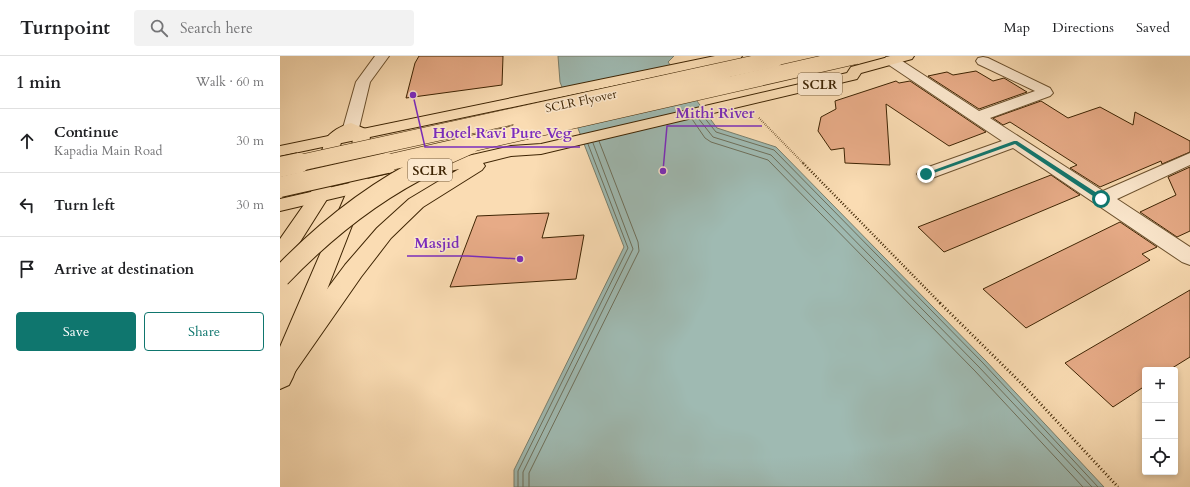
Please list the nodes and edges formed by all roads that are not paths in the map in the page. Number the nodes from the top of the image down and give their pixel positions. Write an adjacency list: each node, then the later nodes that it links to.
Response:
1 (382, 56): 11 (street)
2 (735, 56): 11 (main road)
3 (789, 56): 18 (main road, SCLR Flyover, bridge)
4 (823, 56): 27 (main road, bridge)
5 (837, 56): 8 (main road)
6 (899, 58): 8 (main road, SCLR); 10 (street)
7 (983, 61): 10 (street)
8 (856, 63): 9 (main road, SCLR); 20 (main road, bridge)
9 (745, 98): 14 (main road); 14 (main road, SCLR)
10 (976, 117): 13 (street)
11 (357, 131): 12 (main road); 21 (main road)
12 (333, 140): 15 (main road); 22 (main road)
13 (1015, 142): 19 (street); 23 (street)
14 (539, 145): 16 (main road, SCLR)
15 (280, 151)
16 (505, 152): 21 (main road, SCLR); 28 (main road)
17 (1190, 158): 23 (street)
18 (280, 167)
19 (926, 174)
20 (280, 187)
21 (358, 187): 22 (main road, SCLR); 28 (main road)
22 (319, 196): 24 (main road, SCLR); 25 (main road)
23 (1101, 199): 26 (street)
24 (280, 205)
25 (280, 256)
26 (1190, 257)
27 (280, 277)
28 (282, 372)

